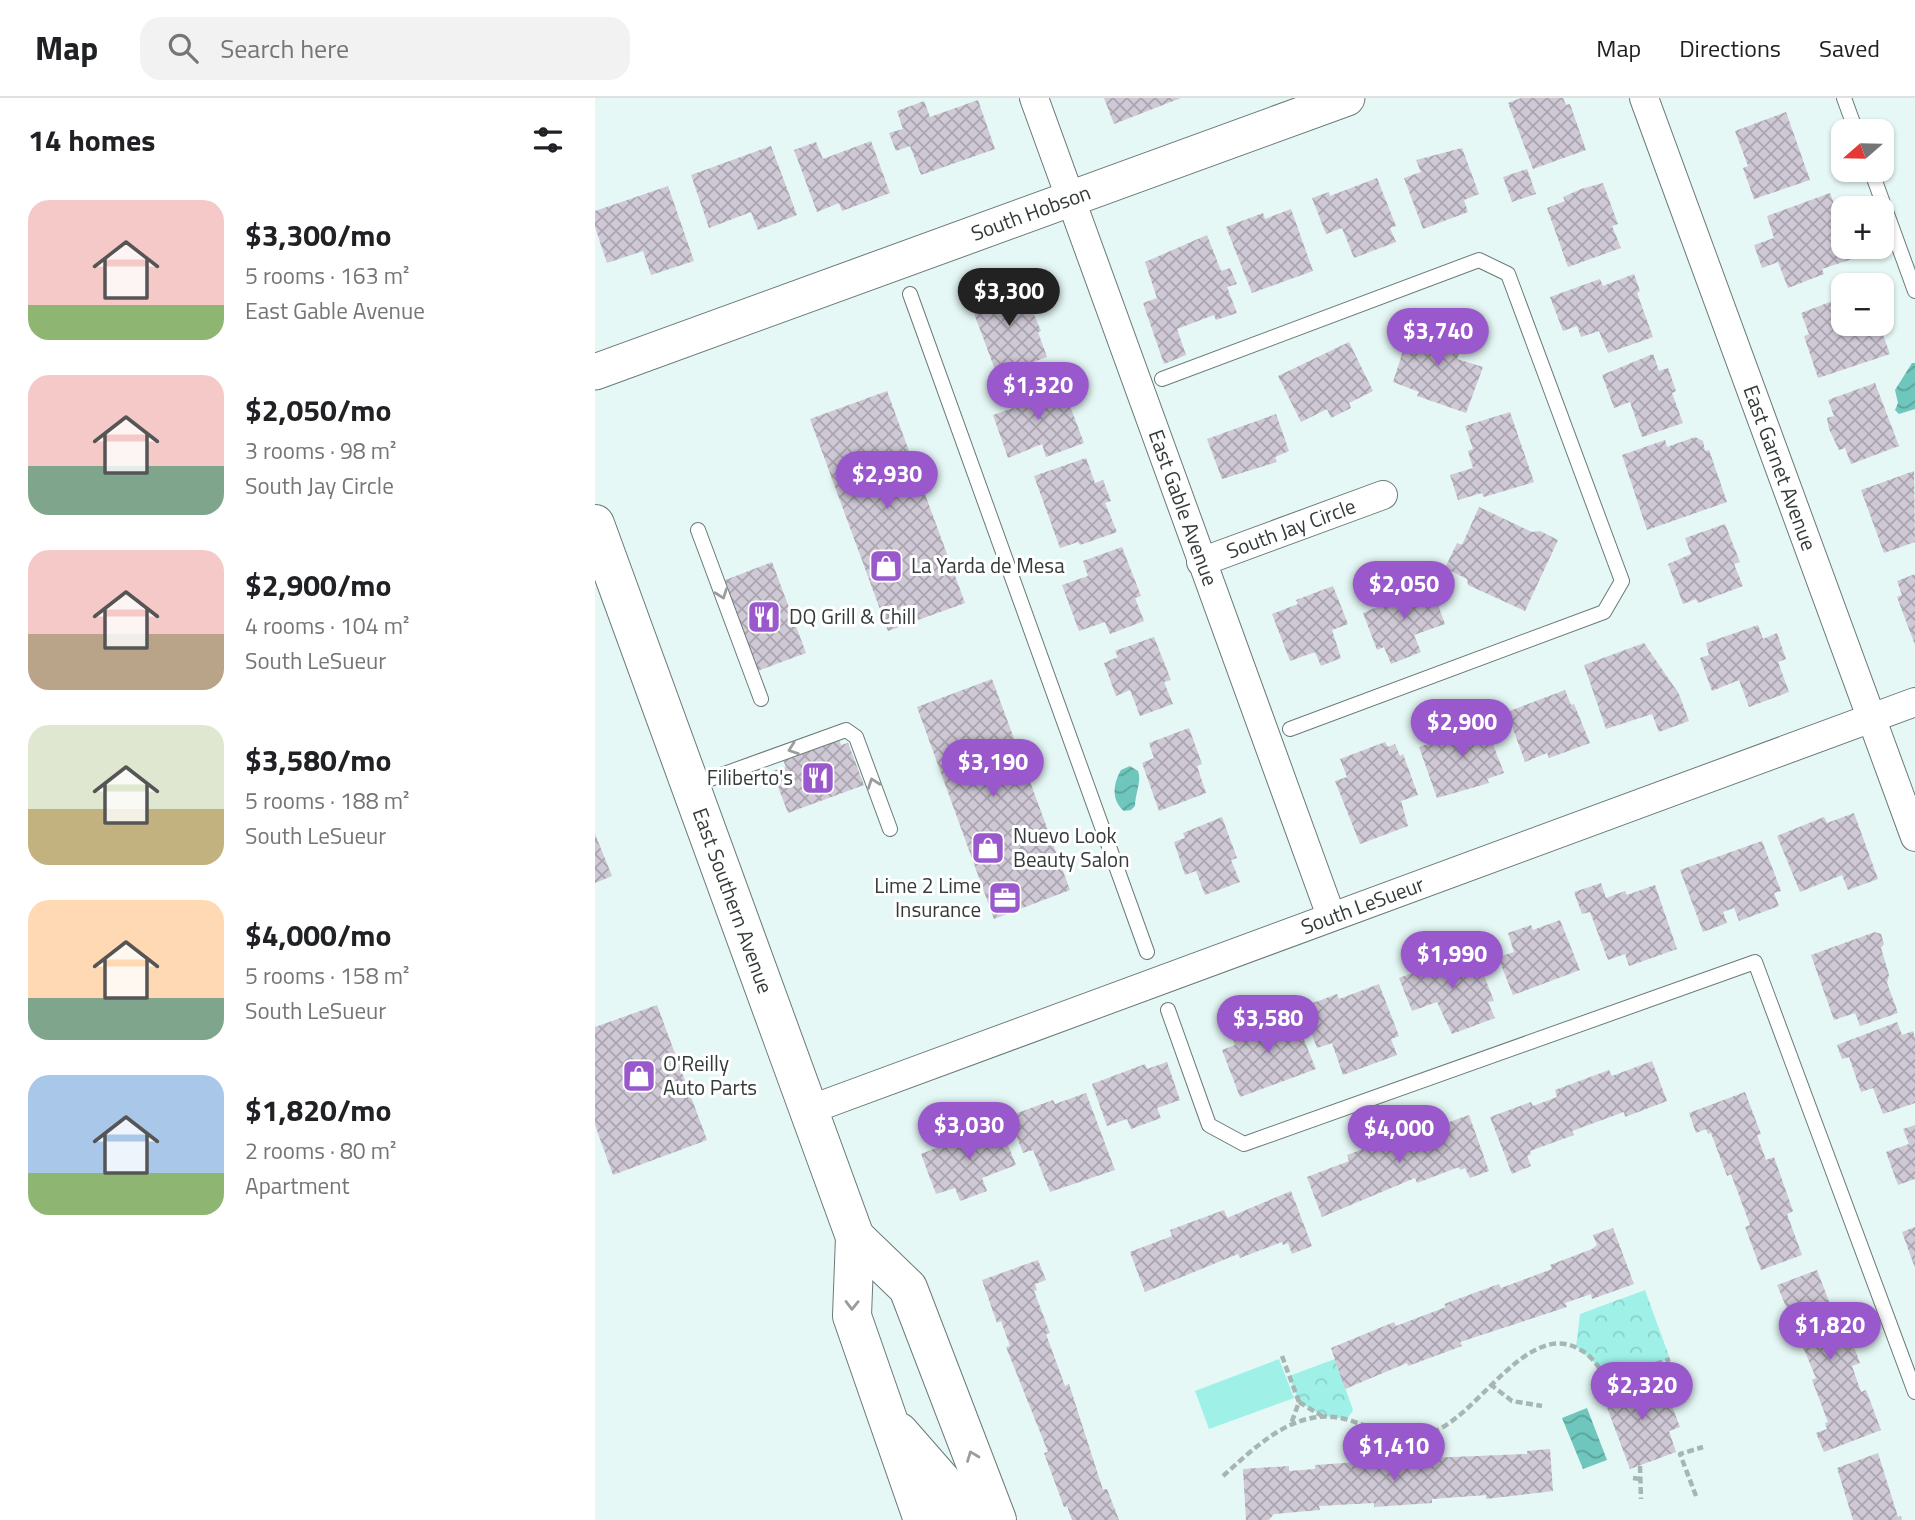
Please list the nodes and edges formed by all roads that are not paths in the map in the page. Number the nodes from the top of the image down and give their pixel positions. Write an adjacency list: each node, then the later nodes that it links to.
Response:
1 (1034, 98): 7 (street, East Gable Avenue)
2 (1347, 98): 7 (street, South Hobson)
3 (1644, 98): 18 (street, East Garnet Avenue)
4 (1844, 98): 5 (lane)
5 (1852, 119)
6 (1875, 182): 8 (lane)
7 (1069, 198): 10 (street, South Hobson); 15 (street, East Gable Avenue)
8 (1915, 291)
9 (910, 294): 24 (lane)
10 (595, 372)
11 (1162, 379): 19 (lane)
12 (1383, 495): 15 (street, South Jay Circle)
13 (595, 524): 20 (main road, East Southern Avenue)
14 (698, 530): 16 (lane, one-way to 16)
15 (1202, 562): 23 (street, East Gable Avenue)
16 (761, 699)
17 (1915, 702): 18 (street, South LeSueur)
18 (1871, 718): 22 (street, East Garnet Avenue); 23 (street, South LeSueur)
19 (1290, 729)
20 (690, 787): 21 (lane, one-way to 20); 26 (main road, East Southern Avenue)
21 (890, 829)
22 (1915, 837)
23 (1331, 916): 26 (street, South LeSueur)
24 (1147, 952)
25 (1168, 1010): 28 (lane)
26 (809, 1110): 27 (main road, East Southern Avenue)
27 (855, 1237): 29 (main road, East Southern Avenue, one-way to 29); 32 (main road, East Southern Avenue, one-way to 27)
28 (1915, 1392)
29 (888, 1421): 30 (main road, East Southern Avenue); 31 (main road)
30 (923, 1520)
31 (961, 1520)
32 (997, 1520)

